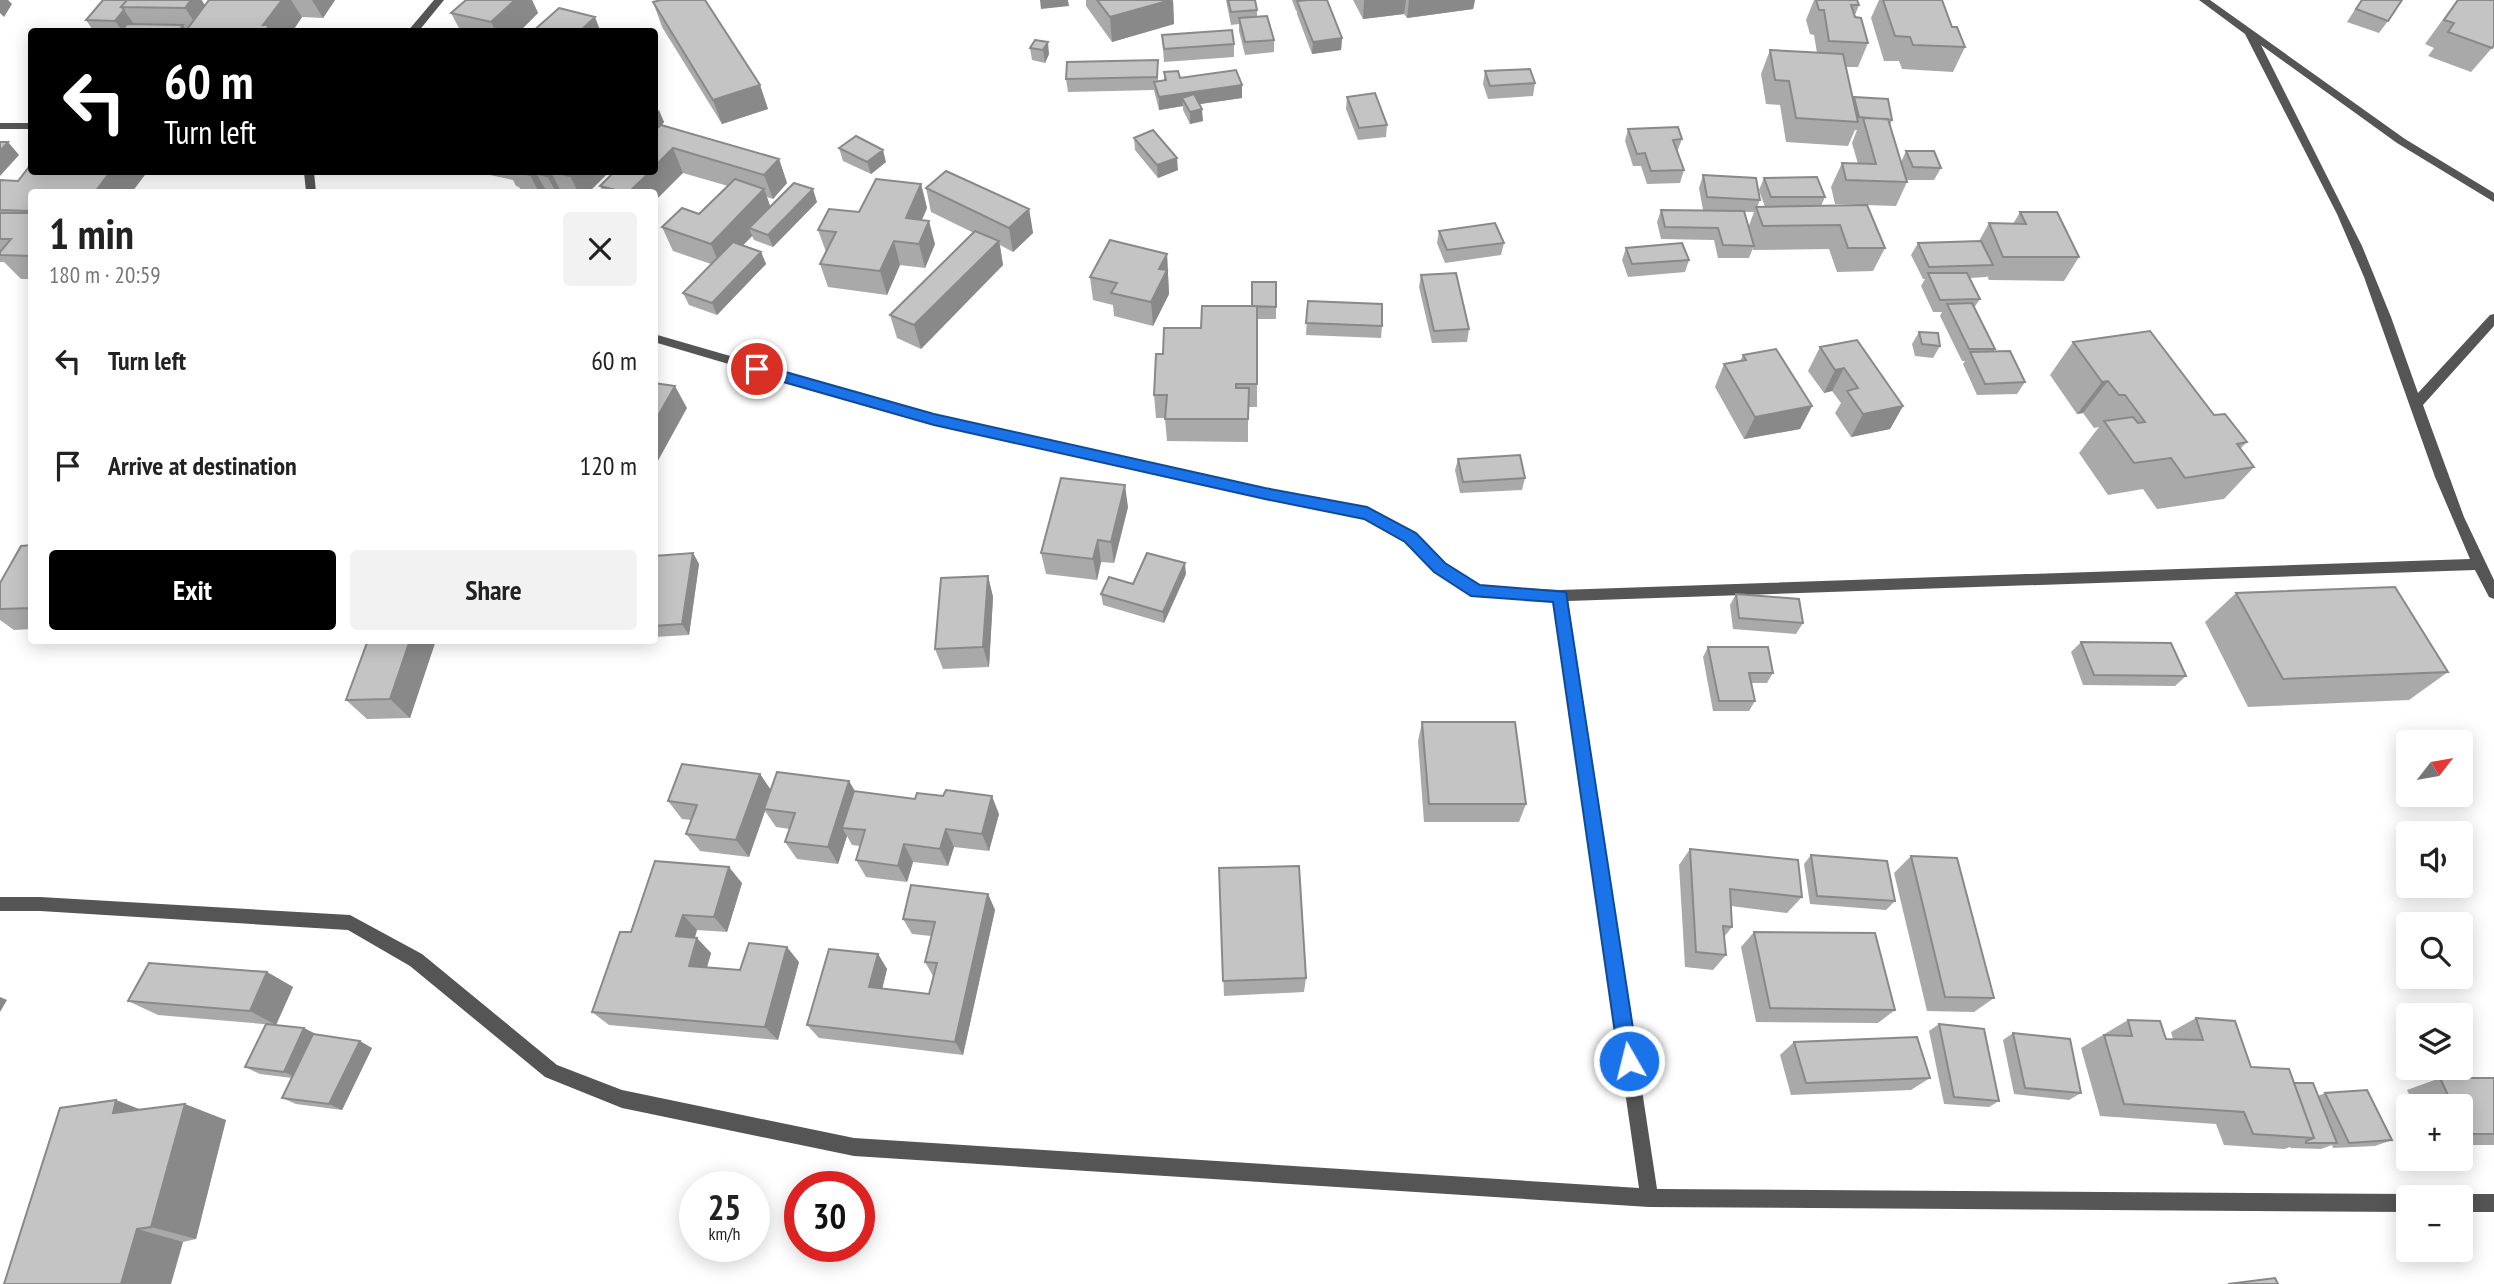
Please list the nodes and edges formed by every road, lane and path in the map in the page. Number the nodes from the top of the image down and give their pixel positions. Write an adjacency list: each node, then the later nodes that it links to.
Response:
1 (439, 0): 3 (street)
2 (2204, 0): 4 (street)
3 (415, 28)
4 (2248, 30): 7 (street); 10 (street)
5 (0, 126): 6 (street)
6 (28, 126)
7 (2494, 198)
8 (2494, 318): 10 (street)
9 (658, 339): 13 (street)
10 (2415, 405): 11 (street)
11 (2478, 564): 12 (street); 13 (street)
12 (2494, 593)
13 (1560, 596): 15 (street)
14 (0, 904): 15 (street)
15 (1648, 1198): 16 (street)
16 (2396, 1202)
17 (2473, 1203): 18 (street)
18 (2494, 1203)

